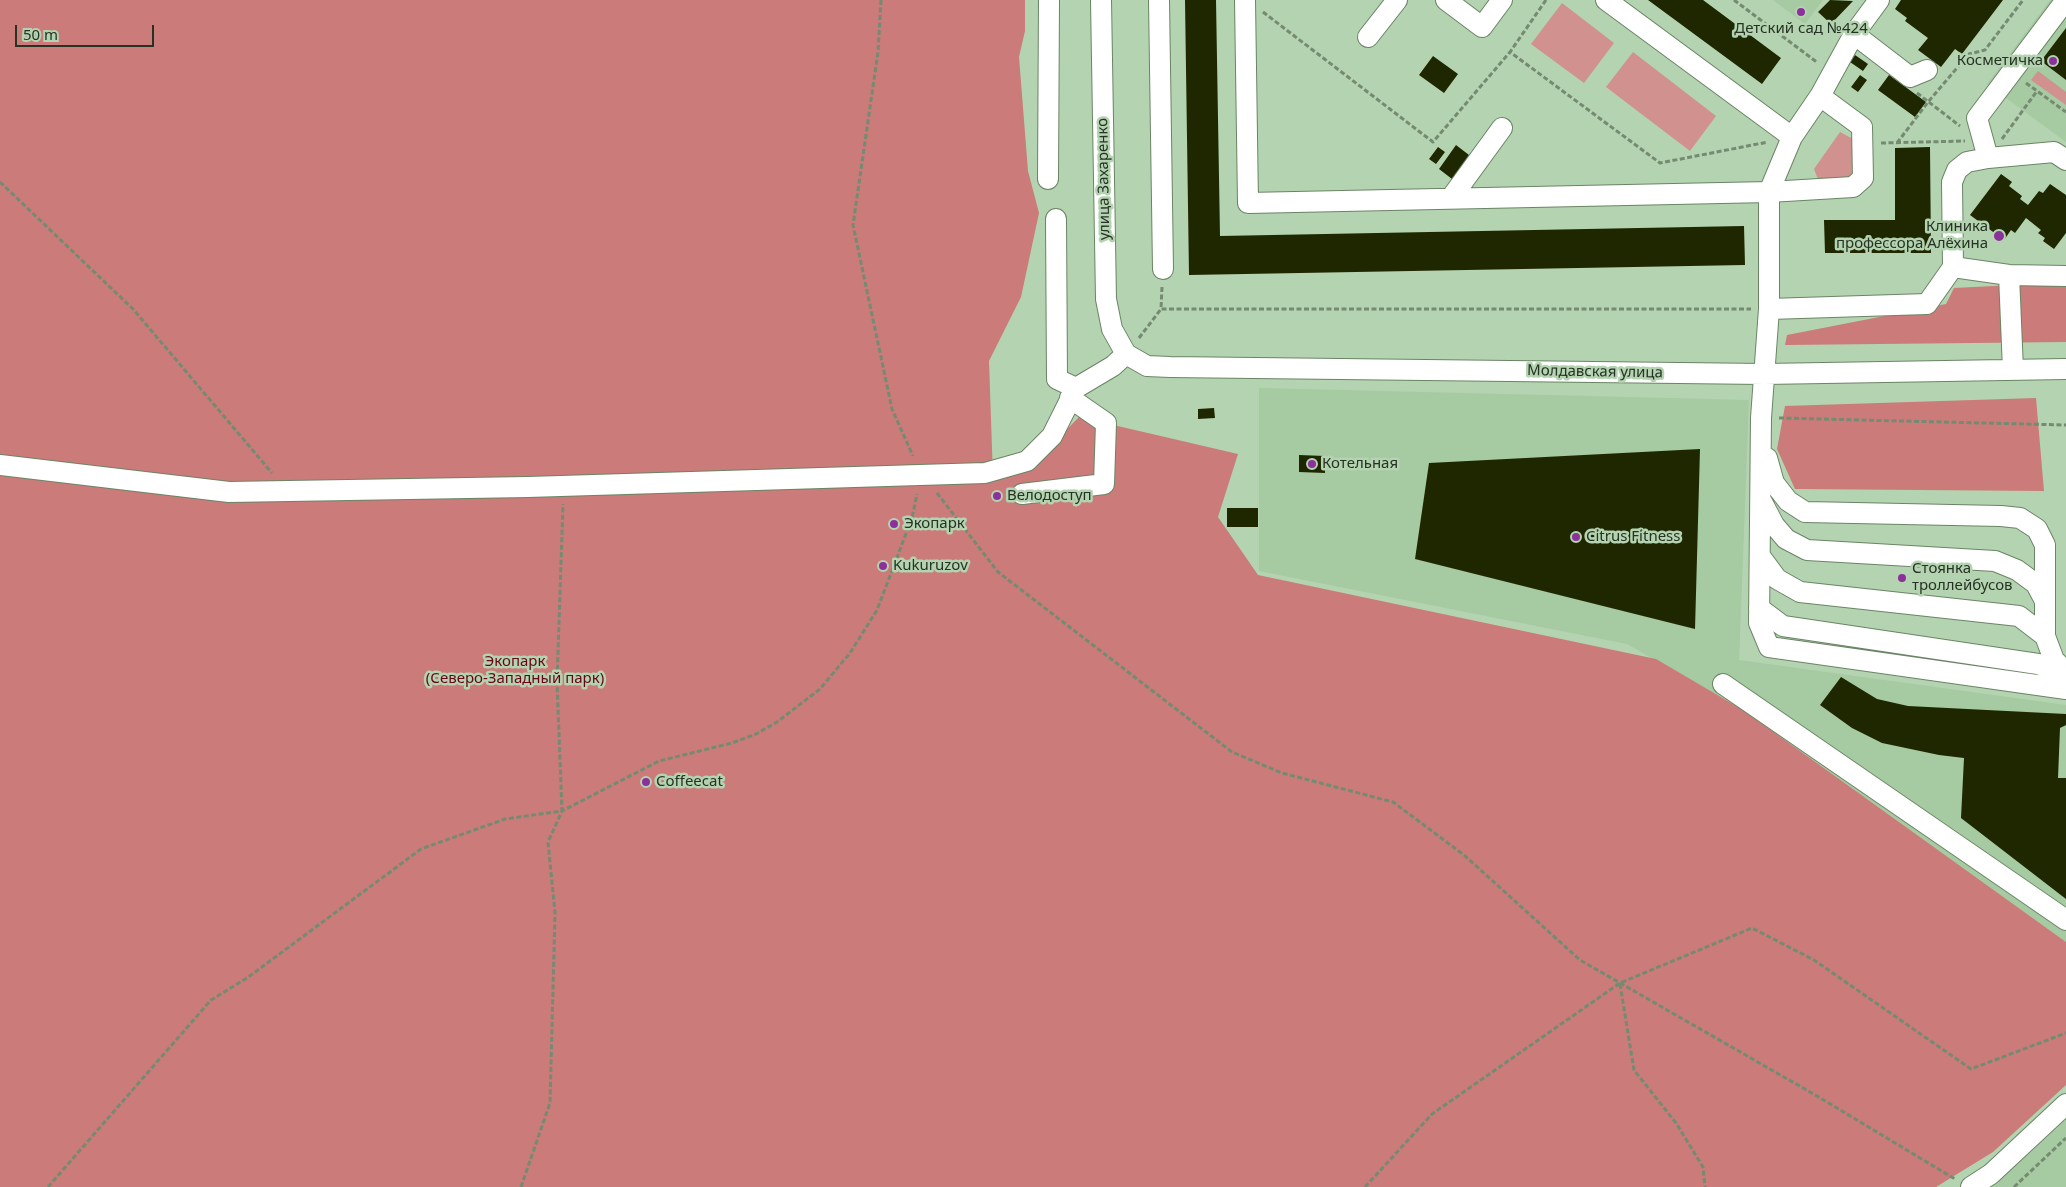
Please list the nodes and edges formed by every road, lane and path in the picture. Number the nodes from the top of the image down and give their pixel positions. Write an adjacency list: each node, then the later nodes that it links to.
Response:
1 (881, 0): 53 (path)
2 (1049, 0): 32 (street)
3 (1101, 0): 44 (street, улица Захаренко)
4 (1159, 0): 39 (street)
5 (1245, 0): 36 (street)
6 (1397, 0): 17 (street)
7 (1446, 0): 8 (street)
8 (1502, 0)
9 (1546, 0): 18 (path)
10 (1606, 0): 27 (street)
11 (1734, 0): 20 (path)
12 (1879, 0): 16 (street)
13 (2023, 0): 24 (path)
14 (2066, 0): 19 (street)
15 (1262, 12): 18 (path)
16 (1854, 34): 20 (street); 21 (street)
17 (1368, 37)
18 (1510, 52): 27 (path)
19 (2012, 72): 22 (path); 30 (street)
20 (1833, 74): 23 (street)
21 (1919, 74): 24 (path)
22 (2037, 91): 25 (path); 30 (path)
23 (1820, 96): 27 (street); 29 (street)
24 (1928, 102): 28 (path); 30 (path)
25 (2066, 112)
26 (1502, 128): 36 (street)
27 (1792, 137): 35 (street)
28 (1897, 142): 29 (path); 30 (path)
29 (1863, 144): 35 (street)
30 (1983, 148): 31 (street); 38 (street)
31 (2066, 160)
32 (1048, 179)
33 (0, 182): 34 (path)
34 (2, 186): 55 (path)
35 (1770, 192): 36 (street); 43 (street)
36 (1451, 198)
37 (1056, 219): 48 (street)
38 (1953, 267): 40 (street); 43 (street)
39 (1163, 269): 42 (path)
40 (2009, 275): 41 (street); 46 (street)
41 (2066, 276)
42 (1161, 309): 43 (path); 44 (path)
43 (1769, 309): 47 (street)
44 (1126, 354): 47 (street, Молдавская улица); 48 (street)
45 (2066, 369): 46 (street, Молдавская улица)
46 (2013, 370): 47 (street, Молдавская улица)
47 (1764, 374): 49 (street)
48 (1073, 393): 53 (street); 56 (street)
49 (1761, 418): 50 (path); 51 (street)
50 (2066, 426)
51 (1762, 442): 57 (street); 59 (street)
52 (0, 465): 55 (street)
53 (922, 474): 54 (street); 65 (path); 67 (path)
54 (563, 486): 55 (street); 65 (path)
55 (287, 491)
56 (1022, 494)
57 (1761, 499): 58 (street); 59 (street)
58 (1760, 556): 60 (street); 61 (street)
59 (2045, 601): 61 (street)
60 (1759, 608): 62 (street); 64 (street)
61 (2045, 636): 62 (street)
62 (2066, 674)
63 (1723, 684): 66 (street)
64 (2066, 689)
65 (562, 811): 72 (path); 73 (path)
66 (2066, 920)
67 (1620, 983): 68 (path); 71 (path); 74 (path); 75 (path)
68 (2066, 1033)
69 (2066, 1104): 71 (street)
70 (2066, 1138): 76 (path)
71 (1966, 1185)
72 (48, 1187)
73 (521, 1187)
74 (1365, 1187)
75 (1705, 1187)
76 (2014, 1187)

